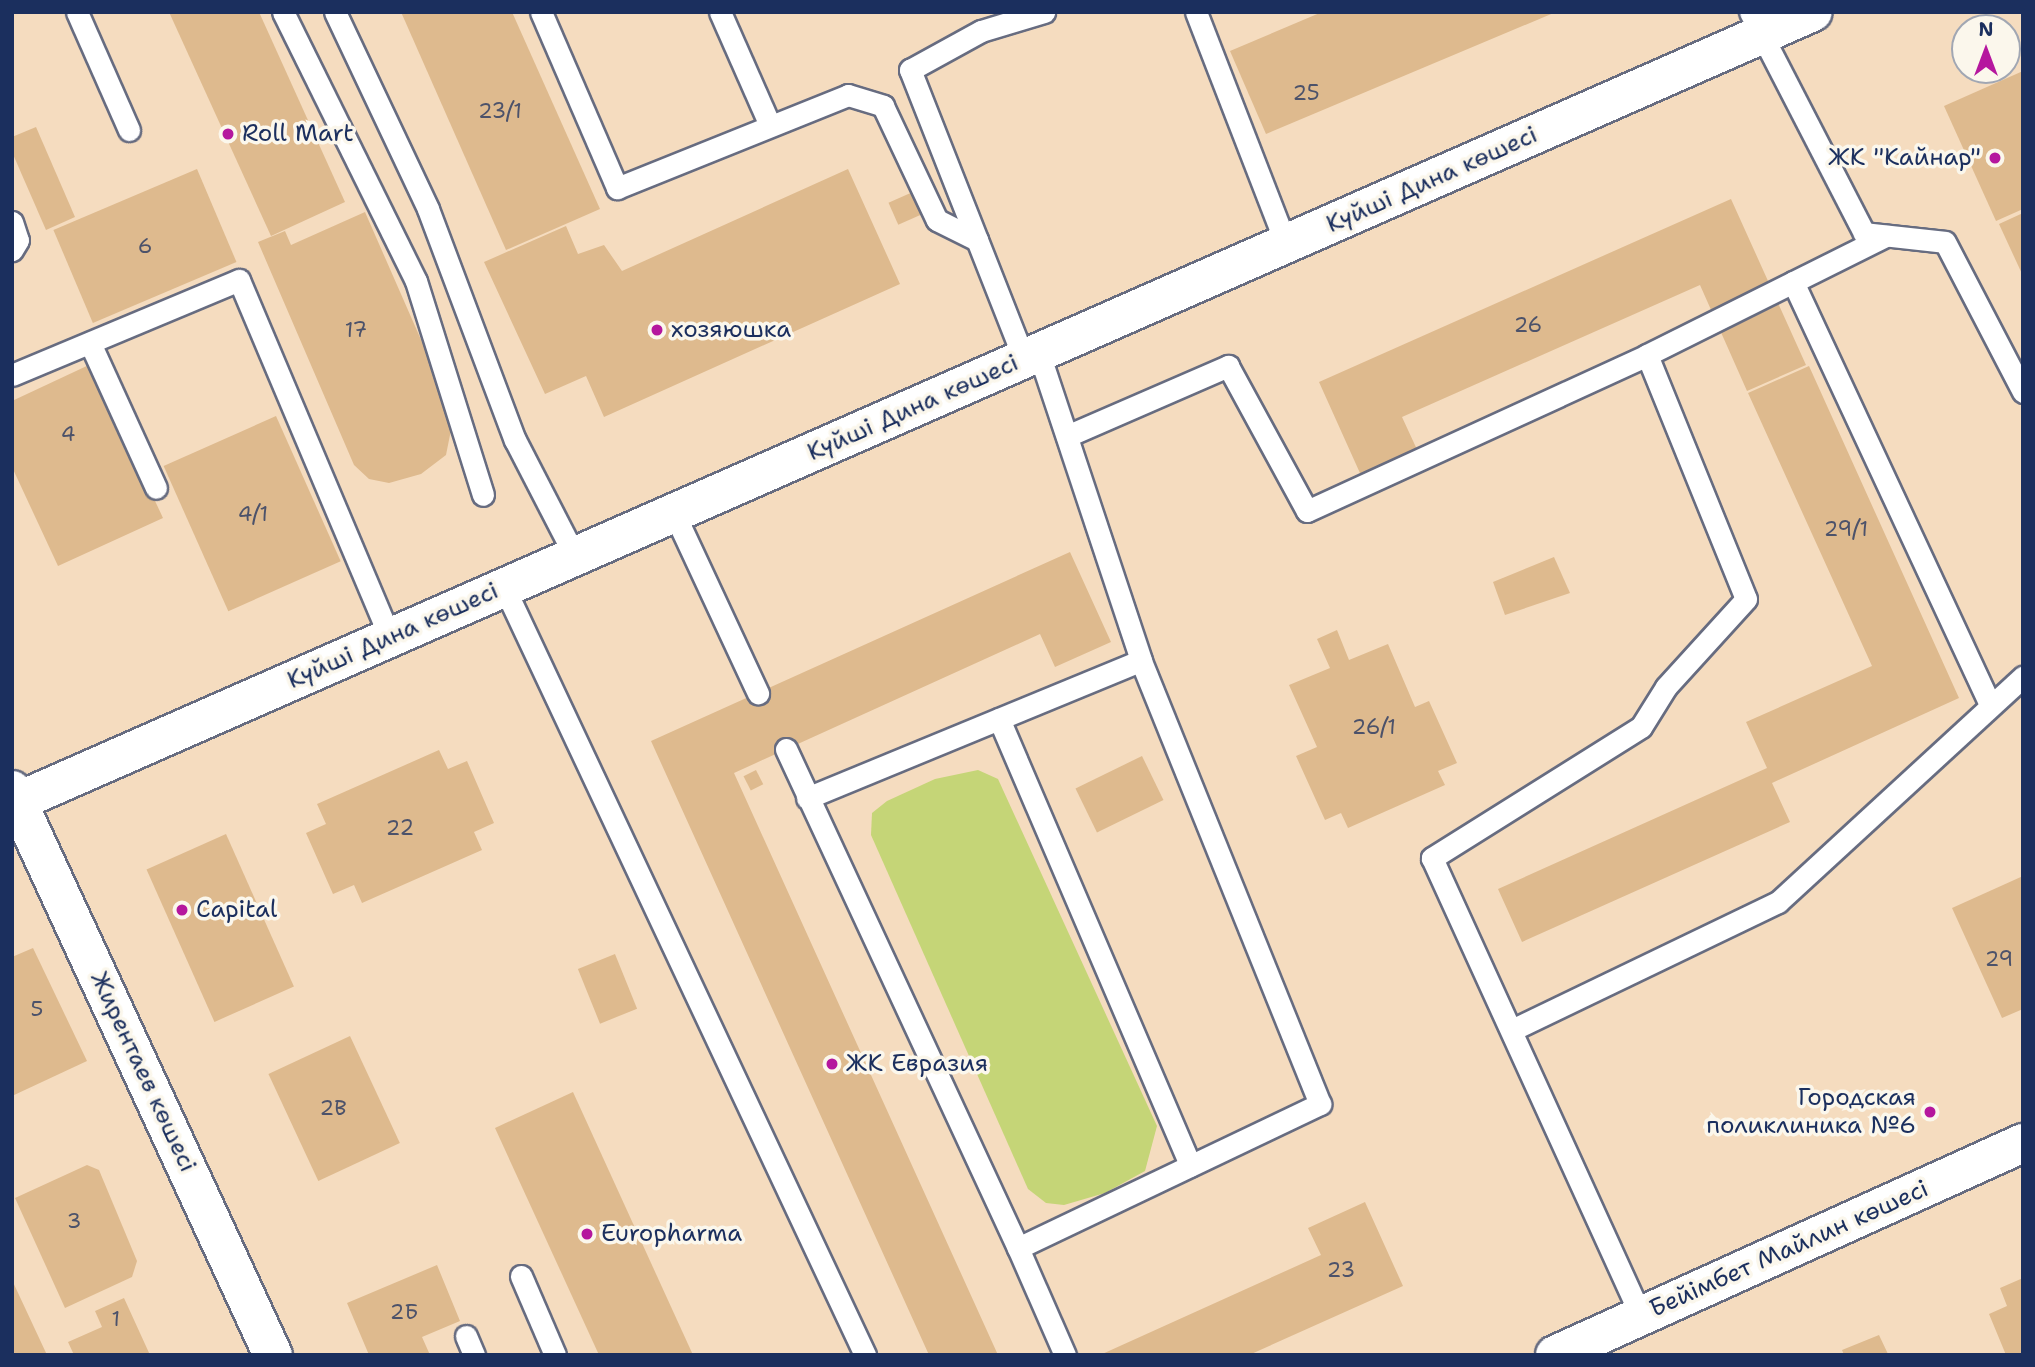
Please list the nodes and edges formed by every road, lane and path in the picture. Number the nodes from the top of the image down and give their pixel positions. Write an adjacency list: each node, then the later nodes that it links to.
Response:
1 (77, 12): 11 (lane)
2 (283, 12): 25 (lane)
3 (335, 12): 27 (lane)
4 (541, 12): 10 (lane)
5 (720, 12): 10 (lane)
6 (1044, 12): 14 (lane)
7 (1195, 12): 15 (lane)
8 (1813, 12): 9 (street, Күйші Дина көшесі)
9 (1755, 24): 13 (lane); 15 (street, Күйші Дина көшесі)
10 (769, 123): 14 (lane)
11 (129, 130)
12 (12, 222): 16 (lane)
13 (1886, 236): 17 (lane); 22 (lane)
14 (977, 240): 20 (lane)
15 (1286, 244): 20 (street, Күйші Дина көшесі)
16 (12, 250)
17 (1793, 282): 19 (lane); 33 (lane)
18 (90, 342): 21 (lane); 24 (lane); 29 (lane)
19 (1647, 355): 23 (lane); 38 (lane)
20 (1031, 356): 23 (lane); 26 (street, Күйші Дина көшесі)
21 (12, 375)
22 (2023, 392)
23 (1066, 436): 30 (lane)
24 (156, 488)
25 (483, 495)
26 (674, 513): 27 (street, Күйші Дина көшесі); 32 (lane)
27 (575, 556): 28 (street, Күйші Дина көшесі)
28 (504, 587): 29 (street, Күйші Дина көшесі); 46 (lane)
29 (390, 638): 36 (street, Күйші Дина көшесі)
30 (1141, 660): 34 (lane); 40 (lane)
31 (2023, 677): 33 (lane)
32 (758, 693)
33 (1990, 705): 38 (lane)
34 (999, 719): 37 (lane); 40 (lane)
35 (786, 749): 37 (lane)
36 (14, 798): 44 (street, Жирентаев көшесі)
37 (807, 798): 41 (lane)
38 (1512, 1030): 43 (lane)
39 (2023, 1143): 43 (street, Бейімбет Майлин көшесі)
40 (1191, 1166): 41 (lane)
41 (1018, 1248): 47 (lane)
42 (521, 1276): 45 (lane)
43 (1642, 1316): 48 (street, Бейімбет Майлин көшесі)
44 (274, 1355)
45 (555, 1355)
46 (865, 1355)
47 (1065, 1355)
48 (1555, 1355)

